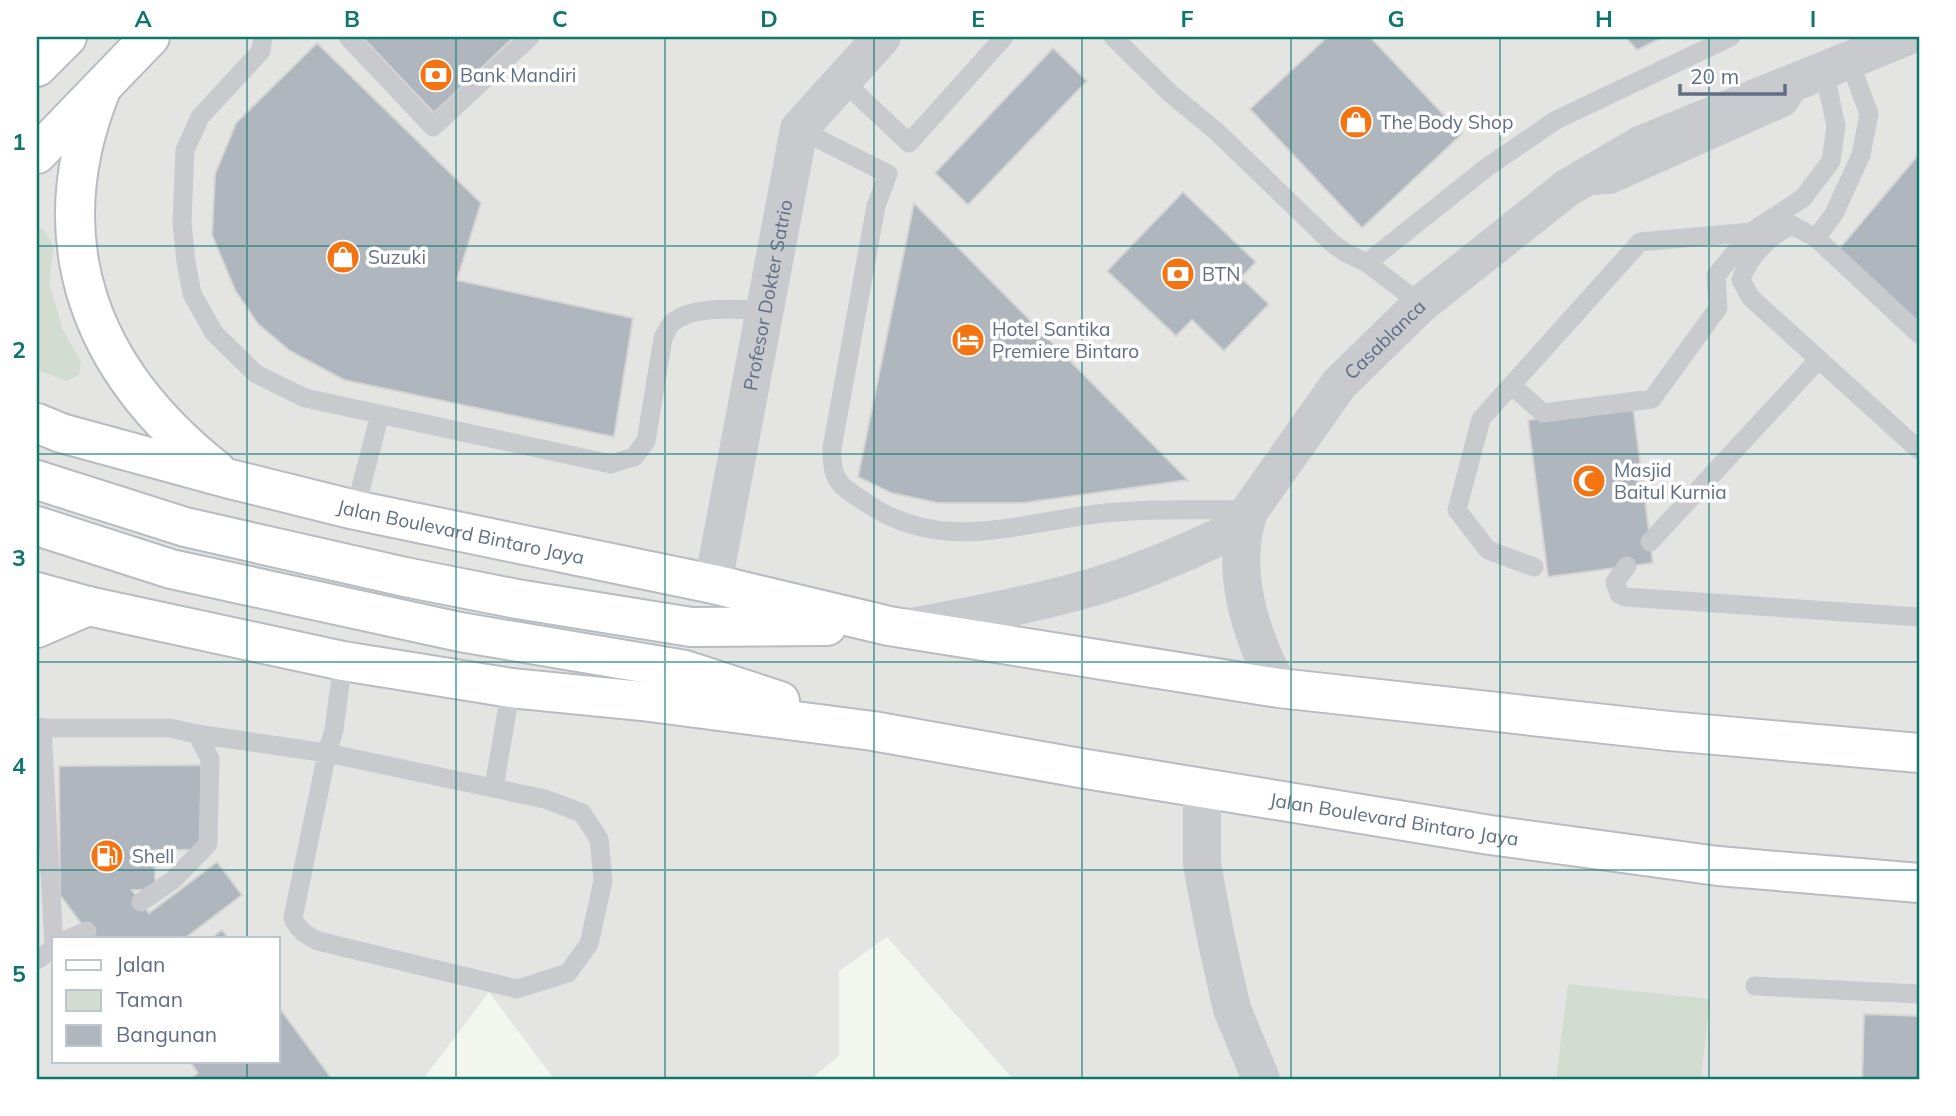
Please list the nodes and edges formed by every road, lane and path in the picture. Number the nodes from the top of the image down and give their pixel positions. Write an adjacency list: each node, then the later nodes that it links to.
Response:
1 (150, 37): 12 (main road)
2 (263, 37): 23 (lane)
3 (348, 37): 4 (lane)
4 (530, 37)
5 (883, 37): 11 (street)
6 (1004, 37): 11 (lane)
7 (1113, 37): 17 (lane)
8 (1731, 37): 17 (lane)
9 (1906, 37): 10 (street, Casablanca)
10 (1826, 69): 15 (lane); 16 (lane); 18 (street, Casablanca)
11 (843, 81): 13 (street)
12 (102, 86): 14 (main road); 26 (main road)
13 (799, 129): 19 (street, Profesor Dokter Satrio); 29 (lane)
14 (37, 154)
15 (1751, 232): 22 (lane); 22 (lane)
16 (1816, 238): 20 (lane); 21 (lane)
17 (1367, 263): 18 (lane)
18 (1421, 304): 29 (street, Casablanca)
19 (765, 310): 23 (lane); 34 (street, Profesor Dokter Satrio)
20 (1919, 334)
21 (1819, 359): 25 (lane); 31 (lane)
22 (1511, 385): 33 (lane)
23 (380, 414): 28 (lane)
24 (37, 423): 26 (main road, Jalan Boulevard Bintaro Jaya)
25 (1919, 450)
26 (226, 478): 28 (main road, Jalan Boulevard Bintaro Jaya)
27 (37, 480): 38 (main road, Jalan Boulevard Bintaro Jaya)
28 (355, 510): 34 (main road, Jalan Boulevard Bintaro Jaya)
29 (1247, 518): 38 (street); 42 (street)
30 (37, 526): 44 (main road, Jalan Boulevard Bintaro Jaya)
31 (1650, 542)
32 (1627, 566): 37 (lane)
33 (1534, 567)
34 (713, 584): 38 (main road, Jalan Boulevard Bintaro Jaya)
35 (37, 592): 36 (main road, Jalan Boulevard Bintaro Jaya)
36 (88, 606): 39 (main road); 40 (main road, Jalan Boulevard Bintaro Jaya)
37 (1919, 617)
38 (897, 627): 42 (main road, Jalan Boulevard Bintaro Jaya)
39 (37, 628)
40 (343, 661): 41 (main road, Jalan Boulevard Bintaro Jaya); 46 (lane)
41 (511, 688): 44 (main road, Jalan Boulevard Bintaro Jaya); 48 (lane)
42 (1279, 688): 47 (main road, Jalan Boulevard Bintaro Jaya)
43 (39, 727): 45 (lane); 52 (lane)
44 (873, 731): 49 (main road, Jalan Boulevard Bintaro Jaya)
45 (197, 734): 46 (lane); 51 (lane)
46 (327, 753): 48 (lane); 48 (lane)
47 (1919, 753)
48 (494, 787)
49 (1202, 788): 50 (main road, Jalan Boulevard Bintaro Jaya); 57 (street)
50 (1919, 883)
51 (141, 902)
52 (53, 937)
53 (52, 948): 54 (lane)
54 (37, 960)
55 (1755, 986): 56 (lane)
56 (1919, 994)
57 (1261, 1079)

